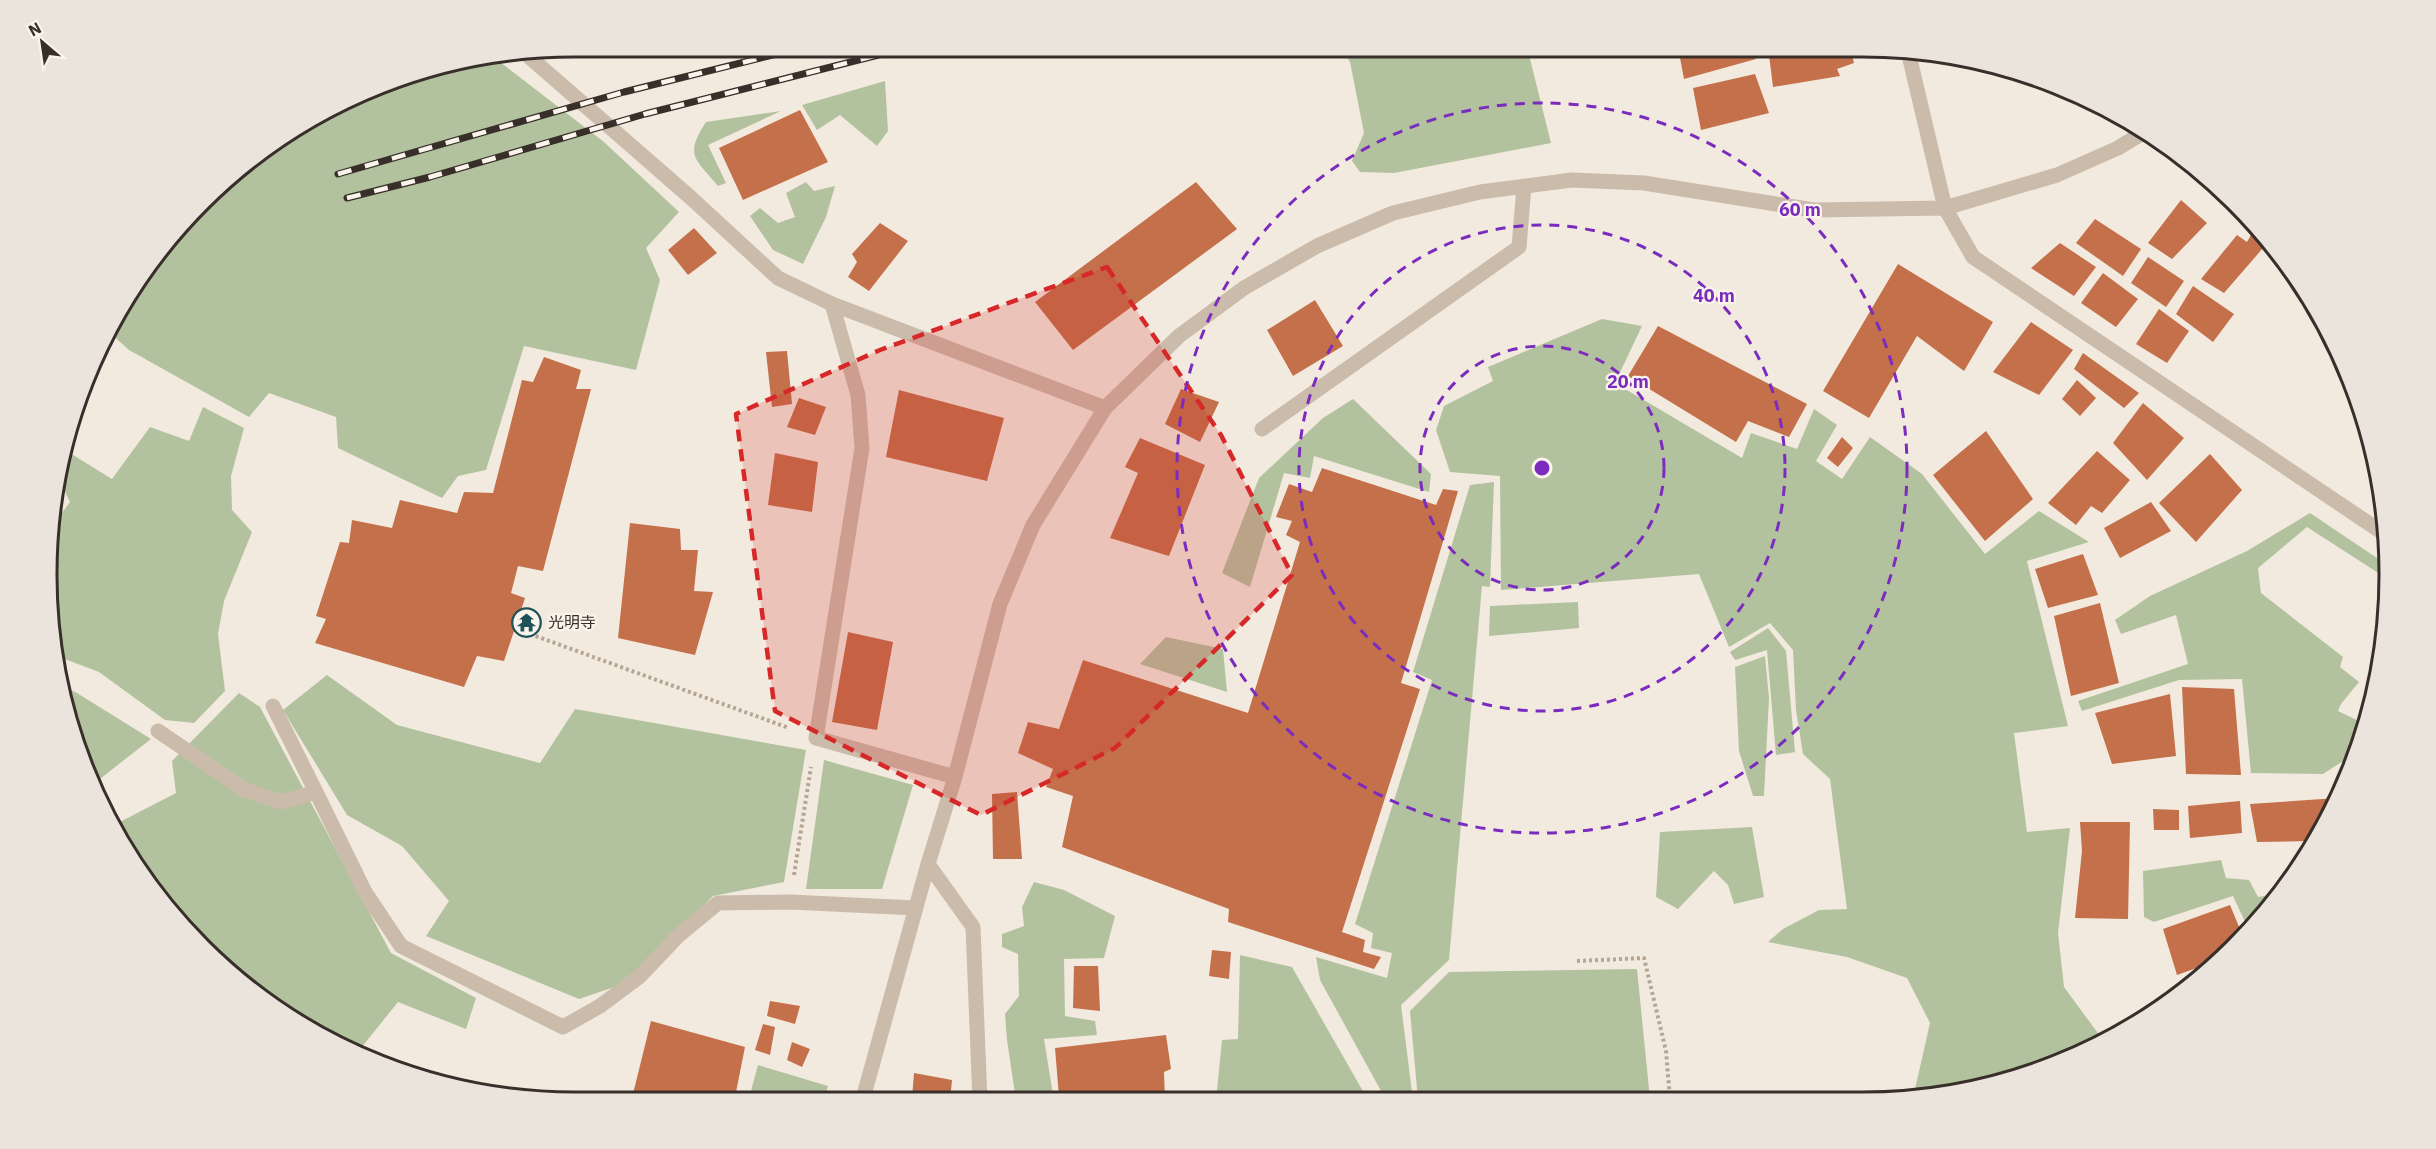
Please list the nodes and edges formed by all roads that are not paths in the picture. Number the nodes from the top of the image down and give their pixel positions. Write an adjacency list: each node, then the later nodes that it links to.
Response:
1 (532, 59): 6 (street)
2 (1910, 59): 5 (street)
3 (2136, 136): 5 (street)
4 (1524, 186): 5 (street); 7 (street); 8 (street)
5 (1945, 208): 9 (street)
6 (832, 304): 7 (street); 12 (street)
7 (1105, 408): 12 (street)
8 (1262, 429)
9 (2377, 529)
10 (273, 706): 13 (street)
11 (158, 731): 13 (street)
12 (955, 777): 14 (street)
13 (316, 792): 15 (street)
14 (928, 864): 15 (street); 17 (street)
15 (916, 908): 16 (street)
16 (865, 1092)
17 (980, 1092)

